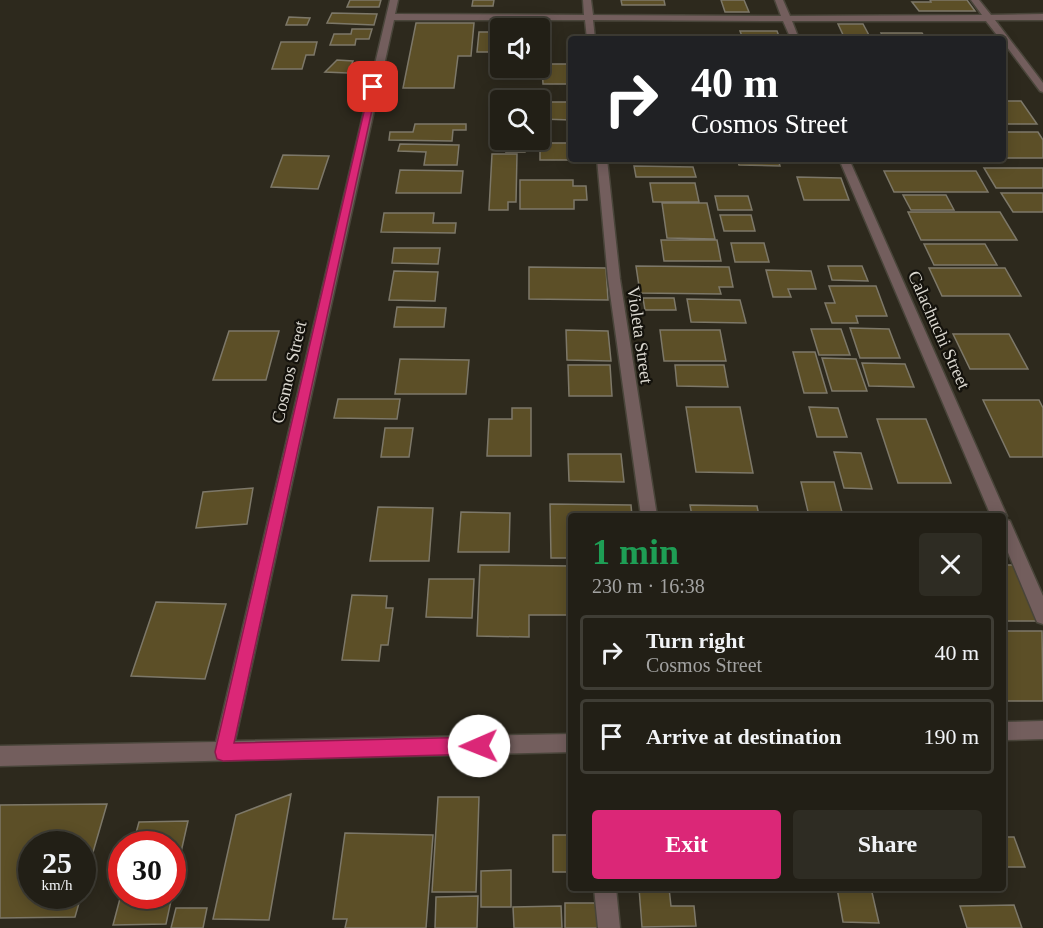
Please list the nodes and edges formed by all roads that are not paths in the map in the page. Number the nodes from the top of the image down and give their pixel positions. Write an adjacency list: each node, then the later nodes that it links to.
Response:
1 (394, 0): 5 (street, Cosmos Street)
2 (587, 0): 9 (street)
3 (780, 0): 8 (street)
4 (975, 0): 6 (street)
5 (390, 17): 9 (street); 24 (street, Cosmos Street)
6 (988, 17): 7 (street); 8 (street); 12 (street)
7 (1043, 17)
8 (787, 18): 9 (street); 11 (street)
9 (589, 19): 10 (street)
10 (591, 36)
11 (794, 36)
12 (1003, 36)
13 (1006, 40): 14 (street)
14 (1043, 88)
15 (602, 162): 17 (street, Violeta Street)
16 (845, 162): 18 (street, Calachuchi Street)
17 (649, 513)
18 (998, 513)
19 (1006, 531): 20 (street)
20 (1043, 616)
21 (1006, 730): 22 (street)
22 (1043, 730)
23 (568, 743): 24 (street)
24 (223, 752): 25 (street)
25 (0, 756)
26 (605, 891): 27 (street)
27 (609, 928)

